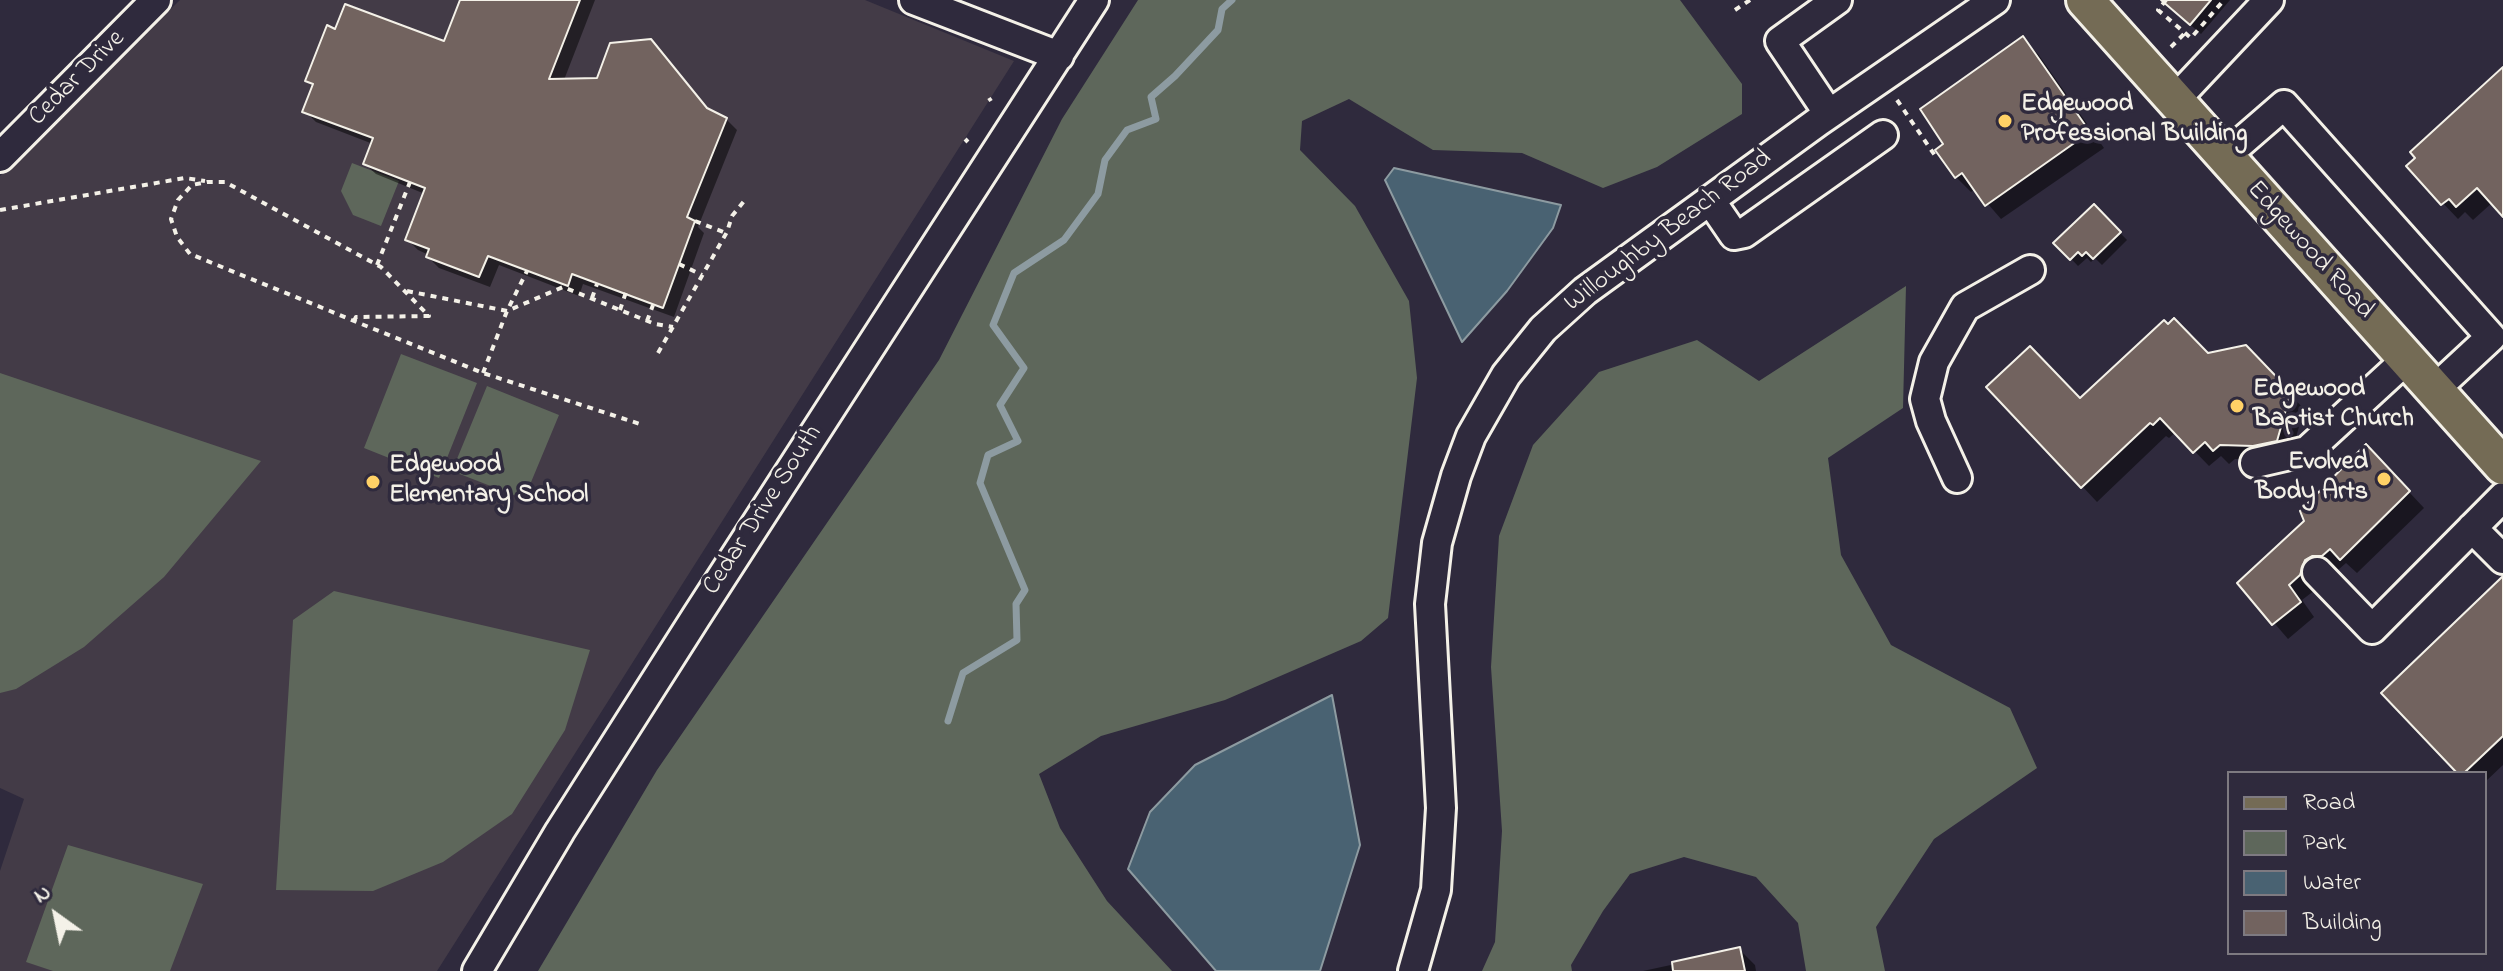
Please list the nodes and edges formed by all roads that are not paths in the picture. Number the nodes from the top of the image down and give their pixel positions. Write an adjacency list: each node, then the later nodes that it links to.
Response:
1 (156, 0): 14 (street, Cedar Drive)
2 (914, 0): 9 (street)
3 (1094, 0): 9 (street)
4 (1837, 0): 12 (street)
5 (1995, 0): 12 (street, Willoughby Beach Road)
6 (2085, 0): 10 (main road, Edgewood Road)
7 (2119, 0): 10 (main road)
8 (2269, 0): 11 (street)
9 (1059, 56): 27 (street, Cedar Drive South)
10 (2136, 59): 11 (main road, Edgewood Road)
11 (2174, 101): 15 (main road, Edgewood Road)
12 (1829, 114): 16 (street, Willoughby Beach Road)
13 (1883, 135): 16 (street)
14 (0, 157)
15 (2224, 157): 18 (main road, Edgewood Road); 19 (street)
16 (1710, 200): 28 (street, Willoughby Beach Road)
17 (2030, 270): 22 (street)
18 (2407, 359): 19 (main road, Edgewood Road); 20 (street)
19 (2434, 390): 21 (main road, Edgewood Road)
20 (2255, 463)
21 (2503, 466)
22 (1957, 478)
23 (2503, 497): 24 (street)
24 (2472, 528): 25 (street); 26 (street)
25 (2503, 559)
26 (2317, 572)
27 (477, 971)
28 (1413, 971)

